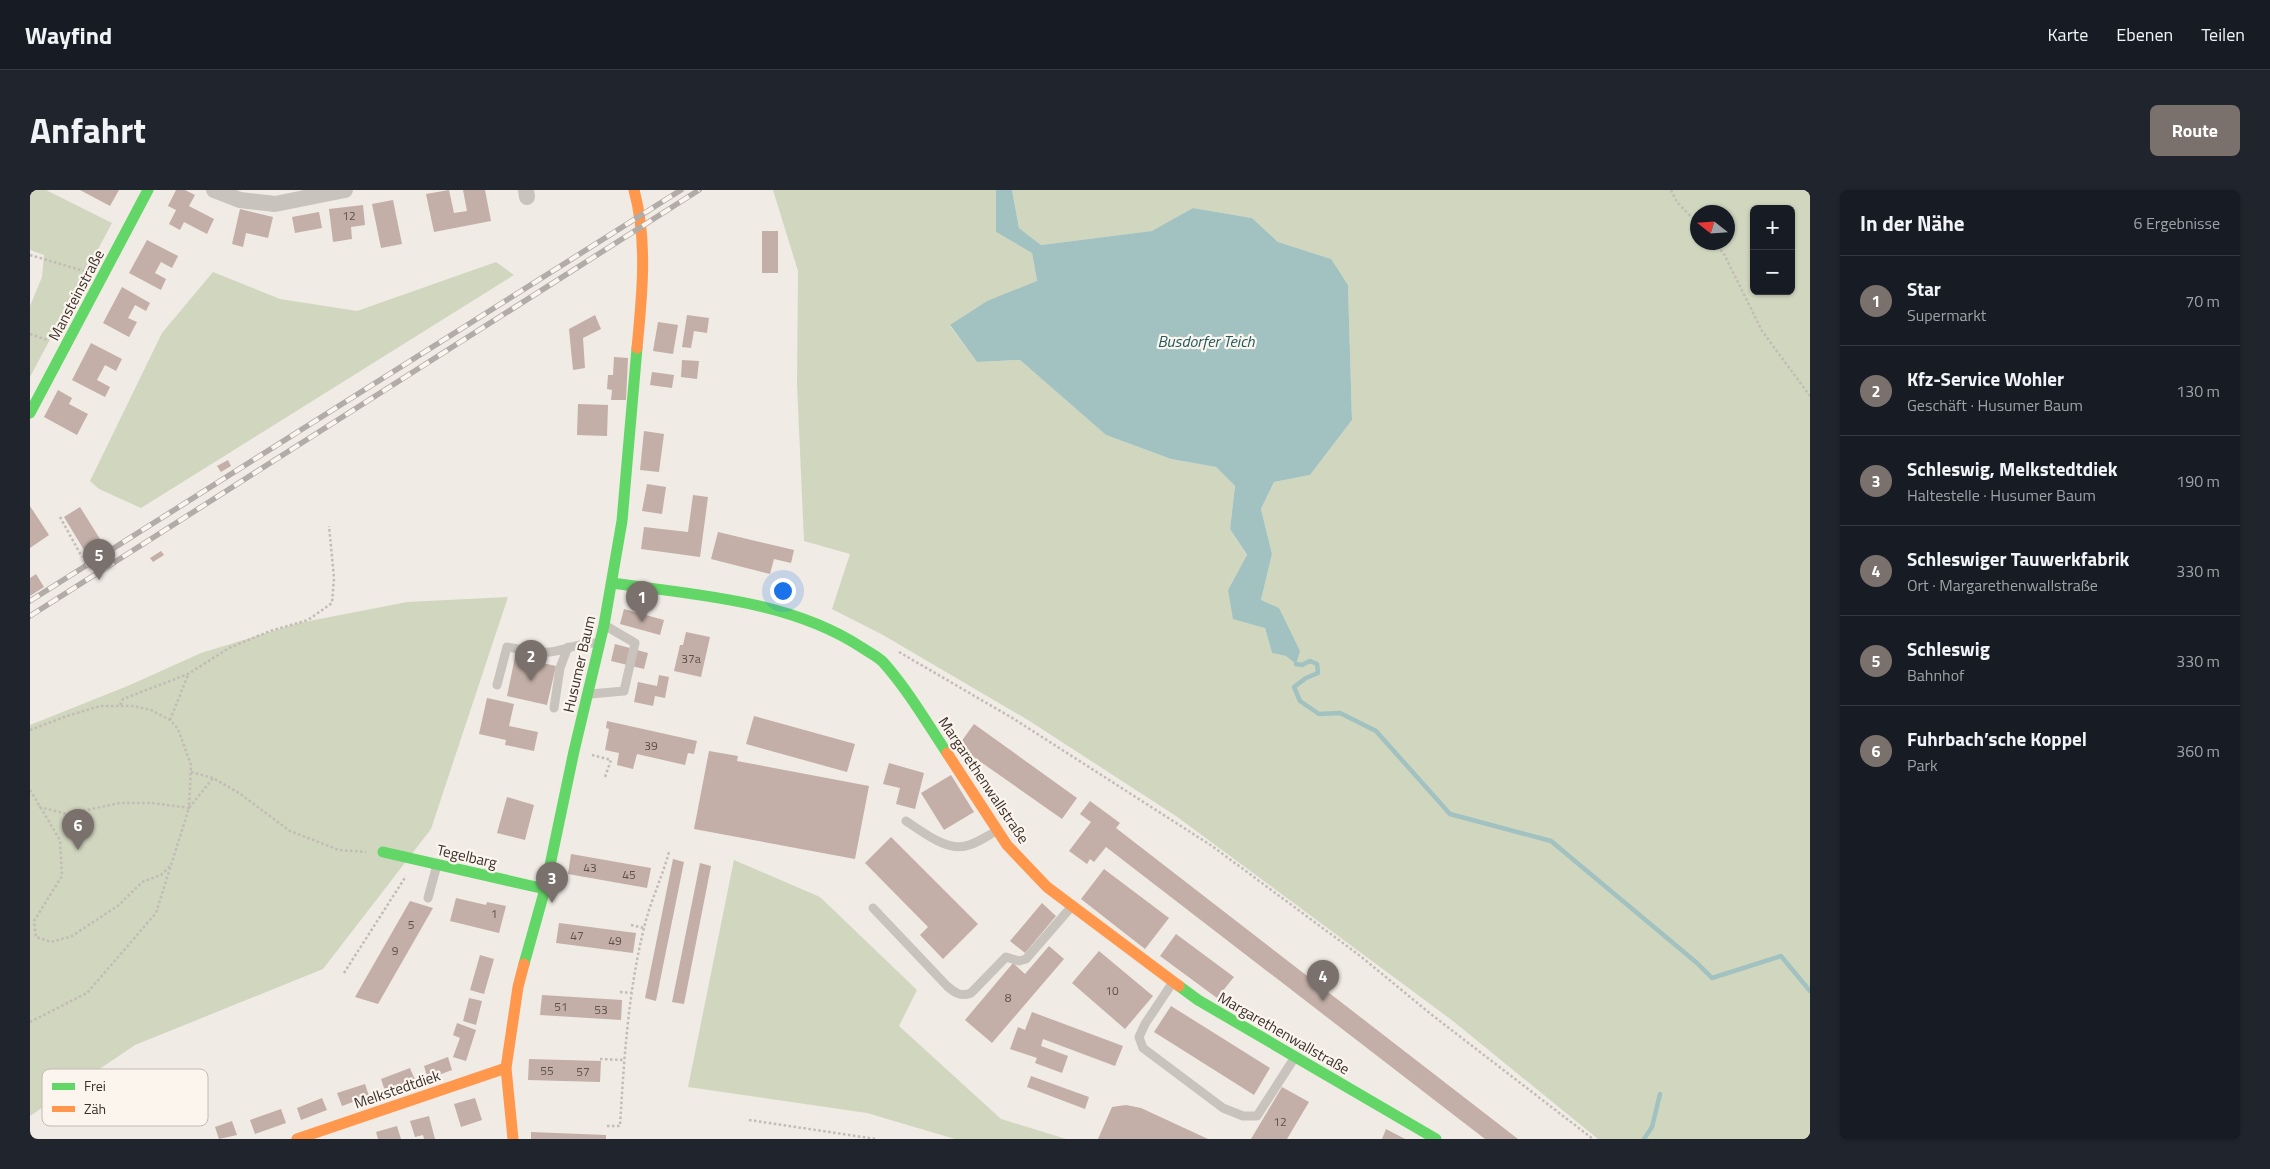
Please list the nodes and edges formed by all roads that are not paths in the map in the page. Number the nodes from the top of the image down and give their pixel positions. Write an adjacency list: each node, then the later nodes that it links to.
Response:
1 (148, 190): 5 (street, Mansteinstraße)
2 (214, 190): 3 (street)
3 (345, 190)
4 (634, 190): 6 (street, Husumer Baum)
5 (30, 414)
6 (612, 582): 7 (street, Husumer Baum); 14 (street, Margarethenwallstraße)
7 (604, 625): 8 (street, Husumer Baum); 11 (lane)
8 (600, 643): 9 (lane); 11 (street, Husumer Baum)
9 (568, 647): 10 (lane); 12 (lane)
10 (497, 685)
11 (587, 695): 17 (street, Husumer Baum)
12 (554, 708)
13 (906, 821): 14 (lane)
14 (998, 831): 19 (street, Margarethenwallstraße)
15 (383, 852): 16 (street, Tegelbarg)
16 (436, 865): 17 (street, Tegelbarg); 18 (lane)
17 (545, 889): 23 (street, Husumer Baum)
18 (428, 898)
19 (1072, 906): 20 (lane); 21 (street, Margarethenwallstraße)
20 (873, 908)
21 (1173, 982): 22 (street, Margarethenwallstraße); 22 (lane)
22 (1295, 1057): 26 (street, Margarethenwallstraße)
23 (506, 1068): 24 (street, Melkstedtdiek); 25 (street, Husumer Baum)
24 (297, 1139)
25 (513, 1139)
26 (1436, 1139)

